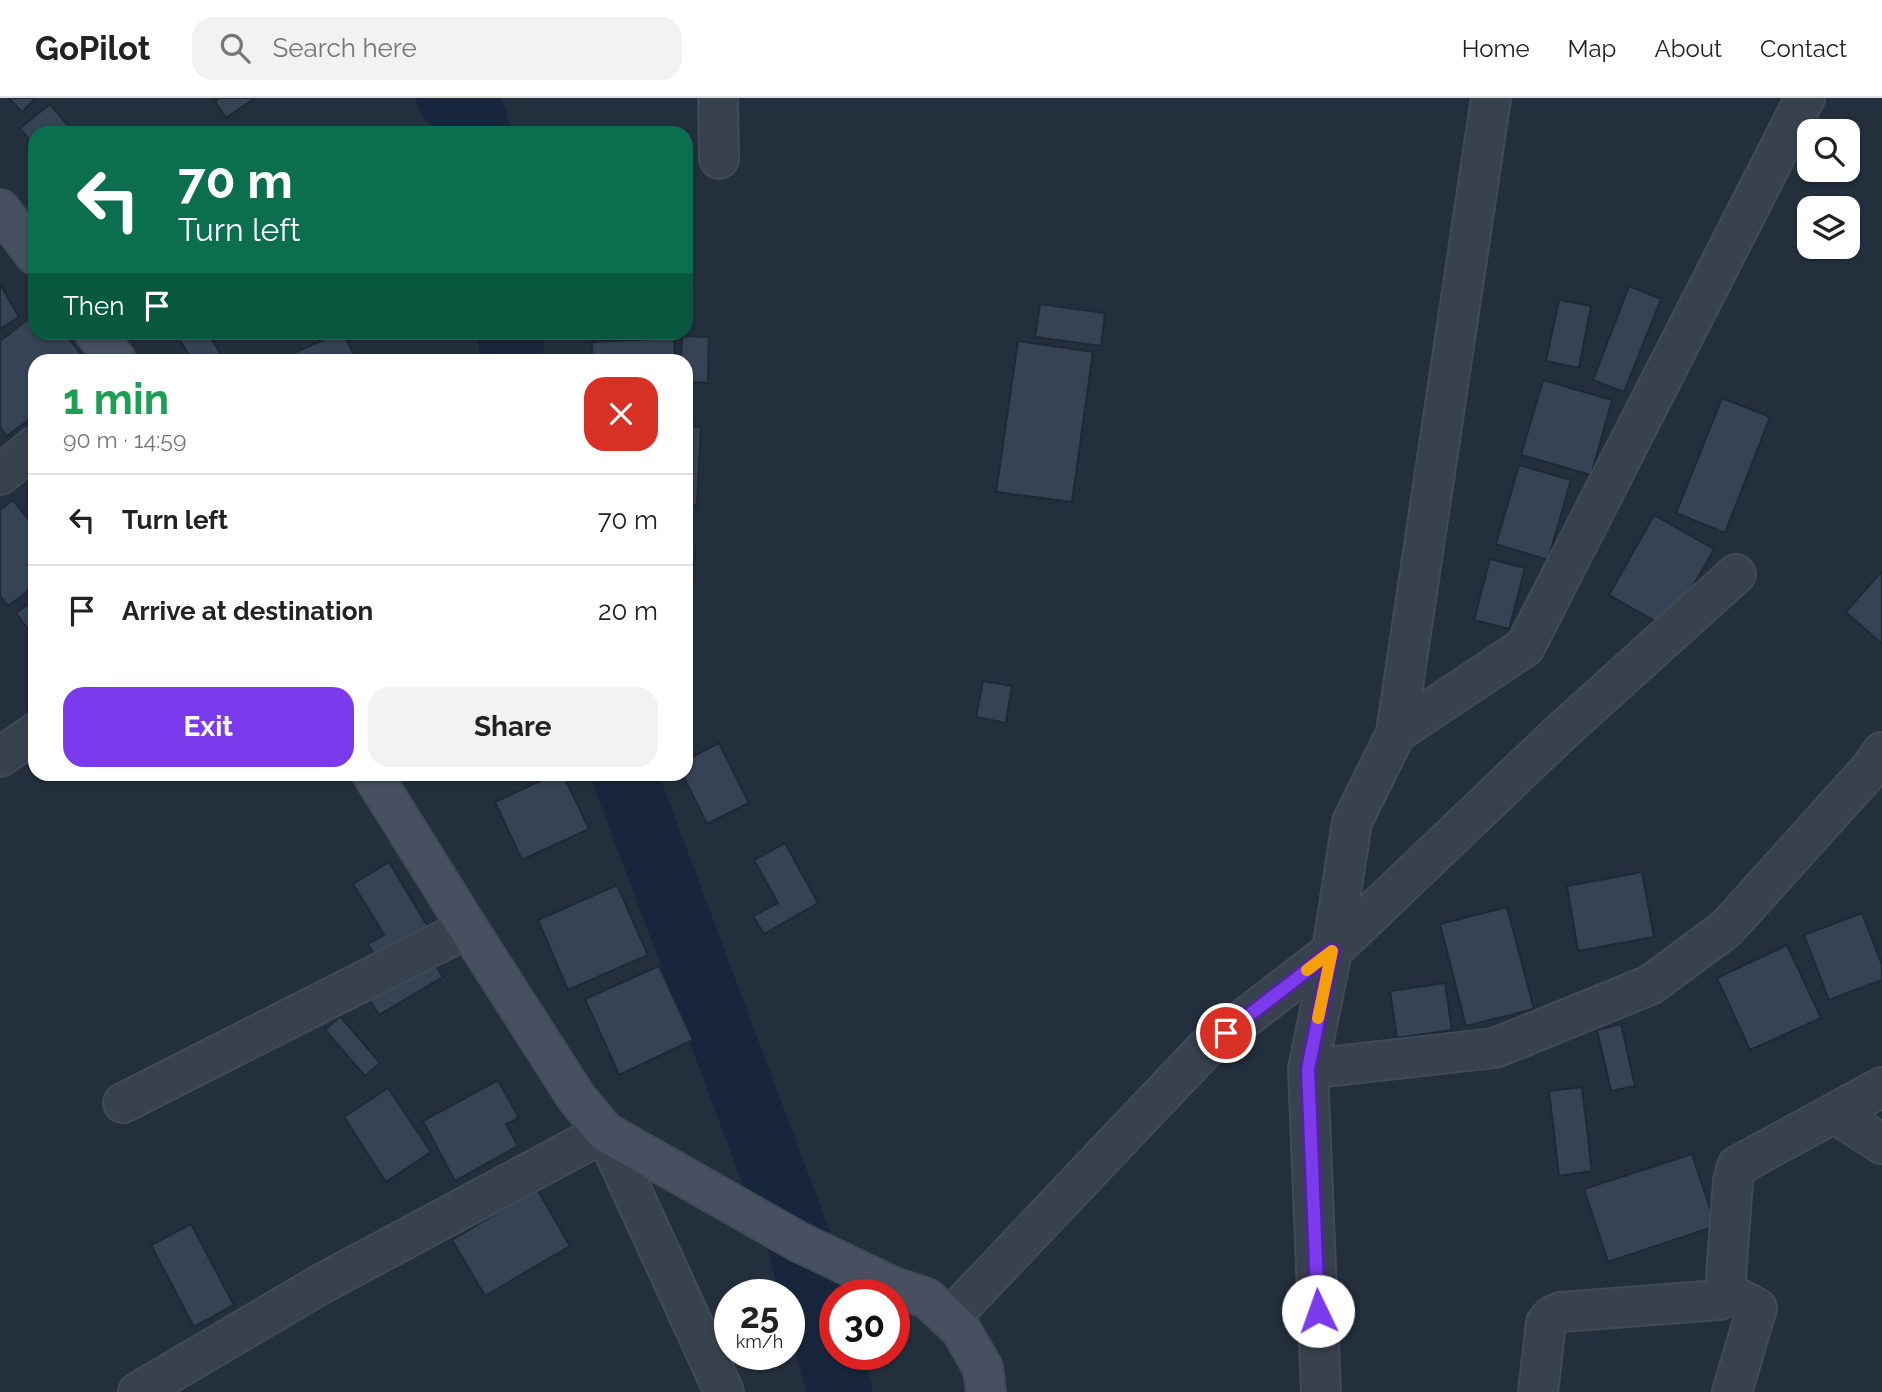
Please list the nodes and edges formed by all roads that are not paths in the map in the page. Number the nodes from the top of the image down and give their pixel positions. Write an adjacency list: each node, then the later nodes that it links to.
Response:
1 (718, 98): 4 (street)
2 (1491, 98): 12 (street)
3 (1805, 98): 12 (street)
4 (719, 159)
5 (0, 209): 6 (street)
6 (28, 246)
7 (100, 340): 8 (street)
8 (111, 354)
9 (28, 452): 10 (street)
10 (0, 475)
11 (1736, 574): 18 (street)
12 (1396, 733): 18 (street)
13 (28, 738): 15 (street)
14 (1882, 752): 19 (street)
15 (0, 757)
16 (376, 781): 17 (street)
17 (468, 928): 21 (street); 23 (street)
18 (1332, 951): 19 (street); 26 (street)
19 (1308, 1069): 30 (street)
20 (1882, 1087): 22 (street)
21 (123, 1103)
22 (1834, 1113): 24 (street); 25 (street)
23 (605, 1132): 26 (street); 27 (street); 28 (street)
24 (1882, 1144)
25 (1725, 1291): 31 (street); 32 (street)
26 (948, 1319): 29 (street)
27 (138, 1392)
28 (724, 1392)
29 (986, 1392)
30 (1321, 1392)
31 (1538, 1392)
32 (1732, 1392)

